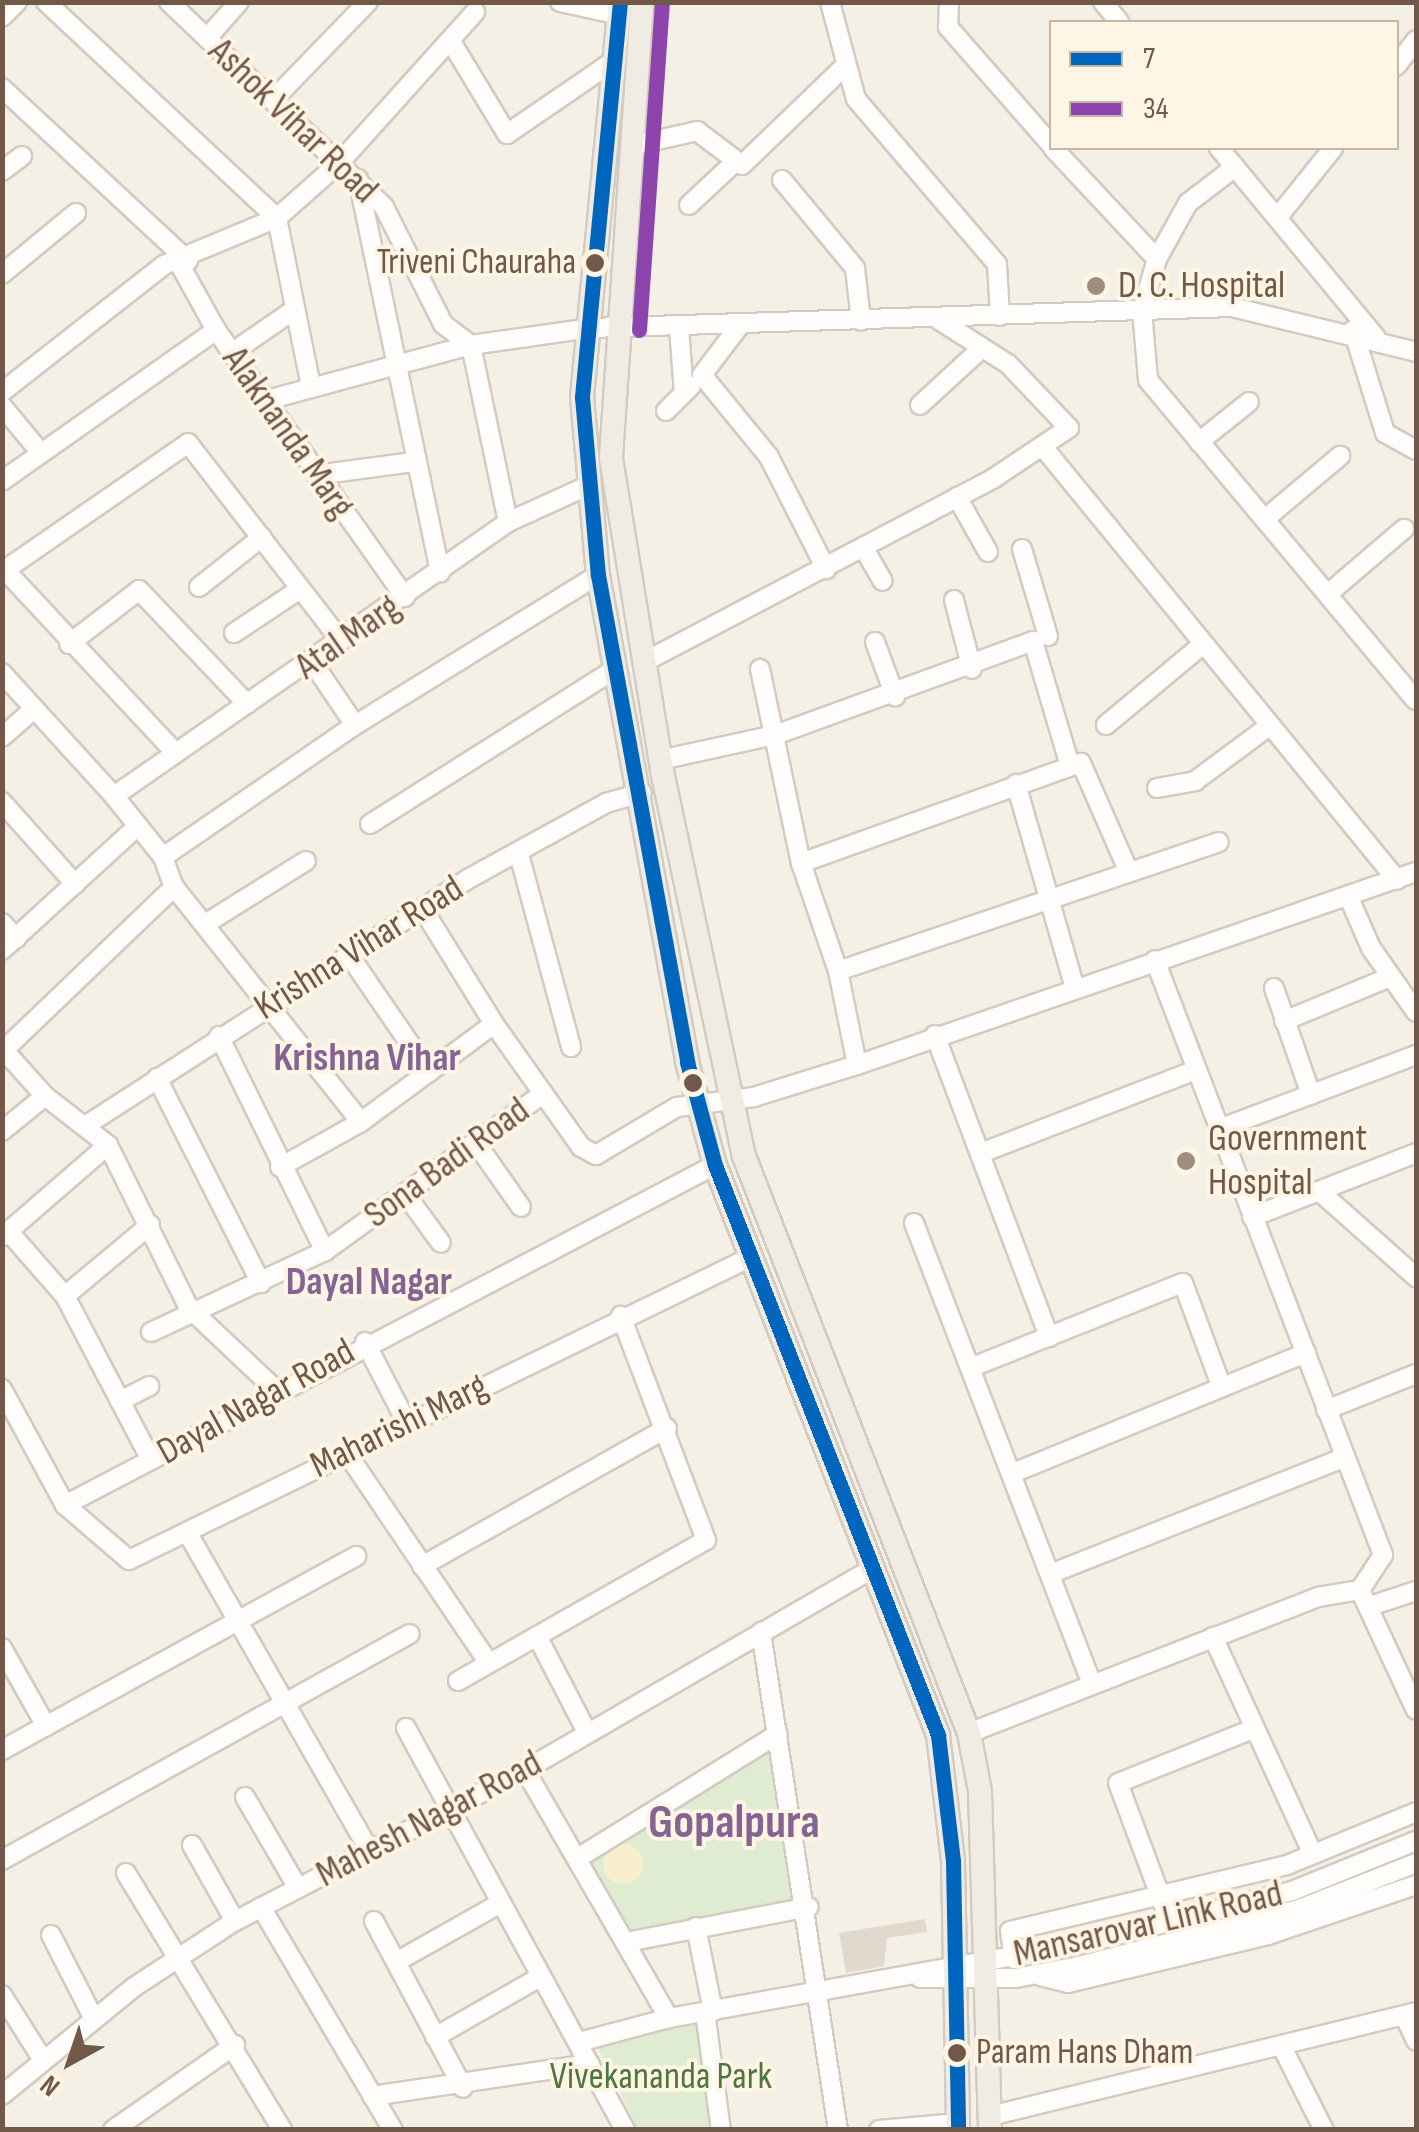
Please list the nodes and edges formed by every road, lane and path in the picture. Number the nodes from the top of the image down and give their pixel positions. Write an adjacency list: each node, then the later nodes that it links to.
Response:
1 (17, 2): 12 (street)
2 (46, 2): 35 (street)
3 (169, 2): 13 (street, Ashok Vihar Road)
4 (240, 2): 13 (street)
5 (368, 2): 20 (street)
6 (560, 2): 10 (street)
7 (642, 2): 22 (main road)
8 (830, 2): 18 (street)
9 (949, 2): 21 (street)
10 (619, 8): 16 (main road)
11 (475, 12): 14 (street)
12 (2, 18)
13 (208, 38): 20 (street, Ashok Vihar Road)
14 (450, 40): 16 (street); 27 (street)
15 (1416, 40): 17 (street)
16 (612, 62): 47 (main road)
17 (1399, 62)
18 (844, 67): 28 (street); 42 (street)
19 (2, 88): 38 (street, Alaknanda Marg)
20 (273, 100): 27 (street, Ashok Vihar Road)
21 (1049, 143)
22 (631, 146): 28 (street); 49 (main road)
23 (1056, 150): 37 (street)
24 (1221, 150): 29 (street)
25 (1331, 150): 36 (street)
26 (22, 156): 30 (street)
27 (340, 162): 31 (street, Ashok Vihar Road); 35 (street)
28 (736, 162): 33 (street)
29 (1235, 168): 36 (street); 37 (street)
30 (2, 171)
31 (358, 179): 52 (street, Ashok Vihar Road); 56 (street)
32 (782, 180): 44 (street)
33 (689, 205)
34 (76, 213): 39 (street)
35 (277, 218): 38 (street); 40 (street)
36 (1277, 218): 51 (street)
37 (1157, 260): 41 (street)
38 (184, 263): 48 (street, Alaknanda Marg); 59 (street)
39 (2, 274)
40 (296, 309): 54 (street); 58 (street)
41 (1142, 310): 42 (street); 50 (street); 66 (street)
42 (1000, 316): 43 (street)
43 (939, 320): 44 (street); 53 (street)
44 (861, 321): 45 (street)
45 (740, 325): 46 (street); 57 (street)
46 (679, 327): 49 (street); 60 (street)
47 (590, 328): 49 (street); 52 (street); 74 (main road)
48 (216, 330): 54 (street, Alaknanda Marg); 69 (street)
49 (619, 330): 99 (main road)
50 (1353, 330): 51 (street); 68 (street)
51 (1376, 338): 55 (street)
52 (472, 344): 56 (street); 77 (street)
53 (982, 348): 63 (street); 67 (street)
54 (233, 352): 61 (street, Alaknanda Marg)
55 (1416, 352)
56 (395, 370): 58 (street); 71 (street)
57 (702, 375): 60 (street); 83 (street)
58 (311, 386): 61 (street)
59 (2, 392)
60 (684, 393): 65 (street)
61 (267, 400): 72 (street, Alaknanda Marg)
62 (1249, 402): 66 (street)
63 (920, 405)
64 (2, 406): 69 (street)
65 (666, 411)
66 (1199, 442): 76 (street)
67 (1043, 448): 75 (street); 98 (street)
68 (1416, 450)
69 (41, 453): 73 (street)
70 (1340, 456): 76 (street)
71 (413, 462): 72 (street); 85 (street)
72 (316, 475): 91 (street, Alaknanda Marg)
73 (2, 481)
74 (585, 487): 77 (street, Atal Marg); 86 (main road)
75 (957, 498): 80 (street); 82 (street)
76 (1266, 518): 90 (street)
77 (508, 522): 85 (street, Atal Marg)
78 (1404, 529): 90 (street)
79 (262, 537): 84 (street); 88 (street); 89 (street)
80 (863, 547): 83 (street); 87 (street)
81 (1022, 549): 94 (street)
82 (988, 552)
83 (826, 569): 99 (street)
84 (4, 571): 97 (street)
85 (440, 574): 91 (street, Atal Marg)
86 (598, 575): 101 (main road); 109 (street)
87 (883, 580)
88 (199, 587)
89 (300, 588): 93 (street); 95 (street)
90 (1330, 593): 106 (street)
91 (405, 597): 95 (street, Atal Marg)
92 (954, 600): 103 (street)
93 (234, 633)
94 (1046, 636): 103 (street); 116 (street)
95 (341, 642): 100 (street, Atal Marg)
96 (875, 642): 105 (street)
97 (69, 644): 107 (street); 114 (street)
98 (1202, 645): 110 (street); 111 (street)
99 (646, 661): 115 (main road)
100 (313, 663): 107 (street, Atal Marg); 109 (street)
101 (617, 668): 119 (main road); 122 (street)
102 (760, 668): 112 (street)
103 (972, 669): 105 (street)
104 (2, 673): 108 (street)
105 (896, 696): 112 (street)
106 (1416, 700)
107 (247, 704): 114 (street, Atal Marg)
108 (34, 709): 113 (street); 120 (street)
109 (355, 725): 126 (street)
110 (1106, 725)
111 (1269, 726): 118 (street); 131 (street)
112 (776, 734): 115 (street); 128 (street)
113 (2, 737)
114 (174, 751): 120 (street, Atal Marg)
115 (660, 760): 162 (main road)
116 (1070, 766): 117 (street); 129 (street)
117 (1016, 784): 128 (street); 134 (street)
118 (1156, 788)
119 (642, 794): 125 (street, Krishna Vihar Road); 163 (main road)
120 (114, 796): 123 (street)
121 (2, 802): 132 (street)
122 (370, 824)
123 (138, 826): 126 (street); 132 (street)
124 (1219, 842): 129 (street)
125 (519, 854): 136 (street, Krishna Vihar Road); 152 (street)
126 (163, 857): 133 (street)
127 (306, 861): 138 (street)
128 (801, 863): 142 (street)
129 (1128, 870): 134 (street)
130 (1416, 872): 131 (street)
131 (1397, 880): 135 (street)
132 (75, 884): 139 (street)
133 (174, 887): 138 (street); 153 (street)
134 (1048, 896): 142 (street); 144 (street)
135 (1350, 900): 141 (street); 143 (street)
136 (424, 910): 140 (street, Krishna Vihar Road); 149 (street)
137 (2, 923): 139 (street)
138 (204, 924): 146 (street)
139 (9, 944)
140 (349, 955): 146 (street, Krishna Vihar Road); 157 (street)
141 (1155, 960): 144 (street); 156 (street)
142 (838, 971): 155 (street)
143 (1390, 976): 147 (street); 148 (street)
144 (1074, 988): 150 (street)
145 (1274, 988): 148 (street)
146 (272, 1001): 151 (street, Krishna Vihar Road); 164 (street)
147 (1416, 1012)
148 (1284, 1022): 160 (street)
149 (494, 1024): 157 (street); 159 (street)
150 (935, 1034): 155 (street); 170 (street)
151 (220, 1036): 158 (street, Krishna Vihar Road); 173 (street)
152 (570, 1047)
153 (3, 1049): 161 (street)
154 (1416, 1054): 160 (street)
155 (857, 1064): 162 (street)
156 (1196, 1070): 166 (street); 170 (street)
157 (428, 1072): 164 (street)
158 (156, 1078): 165 (street, Krishna Vihar Road); 185 (street)
159 (544, 1094): 163 (street); 168 (street, Sona Badi Road)
160 (1311, 1094): 166 (street)
161 (45, 1096): 165 (street); 167 (street)
162 (730, 1101): 163 (street); 230 (main road)
163 (699, 1105): 172 (main road)
164 (361, 1122): 173 (street)
165 (88, 1124): 169 (street)
166 (1219, 1130): 177 (street)
167 (2, 1132)
168 (476, 1143): 175 (street, Sona Badi Road); 176 (street)
169 (108, 1146): 179 (street); 180 (street)
170 (981, 1153): 190 (street)
171 (1416, 1153): 174 (street)
172 (715, 1165): 183 (main road); 191 (street, Dayal Nagar Road)
173 (280, 1167): 182 (street)
174 (1319, 1191): 177 (street); 184 (street)
175 (406, 1195): 181 (street); 182 (street, Sona Badi Road)
176 (521, 1207)
177 (1252, 1216): 192 (street)
178 (914, 1223): 193 (street)
179 (150, 1225): 186 (street); 187 (street)
180 (6, 1234): 186 (street)
181 (441, 1243)
182 (326, 1250): 185 (street, Sona Badi Road)
183 (747, 1259): 188 (street, Maharishi Marg); 212 (main road)
184 (1416, 1277)
185 (261, 1283): 187 (street, Sona Badi Road)
186 (66, 1296): 199 (street)
187 (189, 1308): 189 (street, Sona Badi Road); 198 (street)
188 (621, 1316): 202 (street, Maharishi Marg); 203 (street)
189 (151, 1332)
190 (1049, 1337): 193 (street); 195 (street)
191 (365, 1342): 198 (street, Dayal Nagar Road); 202 (street)
192 (1306, 1353): 195 (street); 200 (street)
193 (970, 1368): 207 (street)
194 (1414, 1382): 200 (street)
195 (1222, 1385): 207 (street)
196 (149, 1386): 199 (street)
197 (2, 1390): 201 (street)
198 (278, 1392): 206 (street, Dayal Nagar Road)
199 (120, 1401): 206 (street)
200 (1326, 1410): 205 (street)
201 (10, 1419): 208 (street)
202 (407, 1423): 204 (street, Maharishi Marg)
203 (667, 1428): 211 (street); 219 (street)
204 (346, 1452): 209 (street, Maharishi Marg); 211 (street)
205 (1343, 1458): 213 (street); 215 (street)
206 (150, 1460): 208 (street, Dayal Nagar Road)
207 (1013, 1473): 213 (street)
208 (65, 1506): 209 (street, Maharishi Marg)
209 (187, 1532): 216 (street)
210 (356, 1556): 216 (street)
211 (422, 1566): 222 (street)
212 (874, 1568): 217 (street, Mahesh Nagar Road); 265 (main road)
213 (1050, 1574): 224 (street)
214 (1416, 1591): 215 (street)
215 (1365, 1598): 220 (street); 226 (street)
216 (234, 1624): 225 (street); 227 (street)
217 (762, 1632): 231 (street, Mahesh Nagar Road); 232 (street)
218 (409, 1634): 225 (street)
219 (537, 1636): 222 (street); 231 (street)
220 (1213, 1637): 224 (street); 229 (street)
221 (2, 1648): 227 (street)
222 (489, 1663): 223 (street)
223 (458, 1681)
224 (1092, 1684): 230 (street)
225 (284, 1704): 240 (street); 243 (street)
226 (1416, 1710)
227 (46, 1726): 233 (street)
228 (406, 1728): 236 (street)
229 (1253, 1729): 241 (street); 250 (street)
230 (969, 1733): 264 (main road)
231 (588, 1734): 234 (street, Mahesh Nagar Road)
232 (778, 1734): 242 (street); 253 (street)
233 (2, 1750)
234 (525, 1770): 236 (street, Mahesh Nagar Road); 242 (street)
235 (246, 1797): 248 (street)
236 (447, 1811): 240 (street, Mahesh Nagar Road); 251 (street)
237 (1416, 1812): 241 (street)
238 (1416, 1841): 249 (street, Mansarovar Link Road)
239 (192, 1845): 255 (street)
240 (370, 1852): 248 (street, Mahesh Nagar Road)
241 (1313, 1854): 245 (street)
242 (578, 1858): 260 (street)
243 (2, 1860)
244 (1416, 1863): 254 (street, Mansarovar Link Road)
245 (1287, 1865): 249 (street); 250 (street)
246 (126, 1873): 261 (street)
247 (1416, 1885): 254 (street)
248 (298, 1888): 252 (street, Mahesh Nagar Road)
249 (1292, 1890): 254 (street); 257 (street, Mansarovar Link Road)
250 (1160, 1894): 257 (street); 262 (street)
251 (497, 1904): 263 (street); 266 (street)
252 (261, 1907): 255 (street, Mahesh Nagar Road); 282 (street)
253 (809, 1907): 258 (street); 267 (street)
254 (1301, 1918): 264 (street, Mansarovar Link Road)
255 (235, 1921): 261 (street, Mahesh Nagar Road)
256 (374, 1922): 263 (street)
257 (1170, 1922): 262 (street, Mansarovar Link Road)
258 (696, 1927): 260 (street); 269 (street)
259 (51, 1935): 272 (street)
260 (627, 1942): 271 (street)
261 (176, 1958): 272 (street, Mahesh Nagar Road); 276 (street)
262 (1014, 1959): 264 (street, Mansarovar Link Road)
263 (396, 1962): 273 (street)
264 (986, 1970): 265 (street, Mansarovar Link Road); 283 (main road)
265 (956, 1972): 267 (street, Mansarovar Link Road); 284 (main road)
266 (540, 1977): 273 (street); 275 (street)
267 (822, 1992): 269 (street, Mansarovar Link Road); 290 (street)
268 (2, 1995): 278 (street)
269 (709, 2012): 271 (street, Mansarovar Link Road); 289 (street)
270 (1411, 2014): 274 (street); 277 (street)
271 (669, 2018): 275 (street, Mansarovar Link Road)
272 (94, 2019): 278 (street, Mahesh Nagar Road)
273 (436, 2037): 280 (street)
274 (1416, 2041)
275 (579, 2042): 279 (street)
276 (235, 2044): 285 (street); 286 (street)
277 (1282, 2047): 283 (street); 292 (street)
278 (42, 2060): 281 (street, Mahesh Nagar Road)
279 (590, 2064): 280 (street); 288 (street)
280 (463, 2088): 282 (street)
281 (2, 2095)
282 (372, 2096): 287 (street)
283 (990, 2123)
284 (958, 2126): 291 (street)
285 (276, 2127)
286 (113, 2130)
287 (393, 2130)
288 (625, 2130)
289 (721, 2130)
290 (838, 2130)
291 (880, 2130)
292 (1324, 2130)

